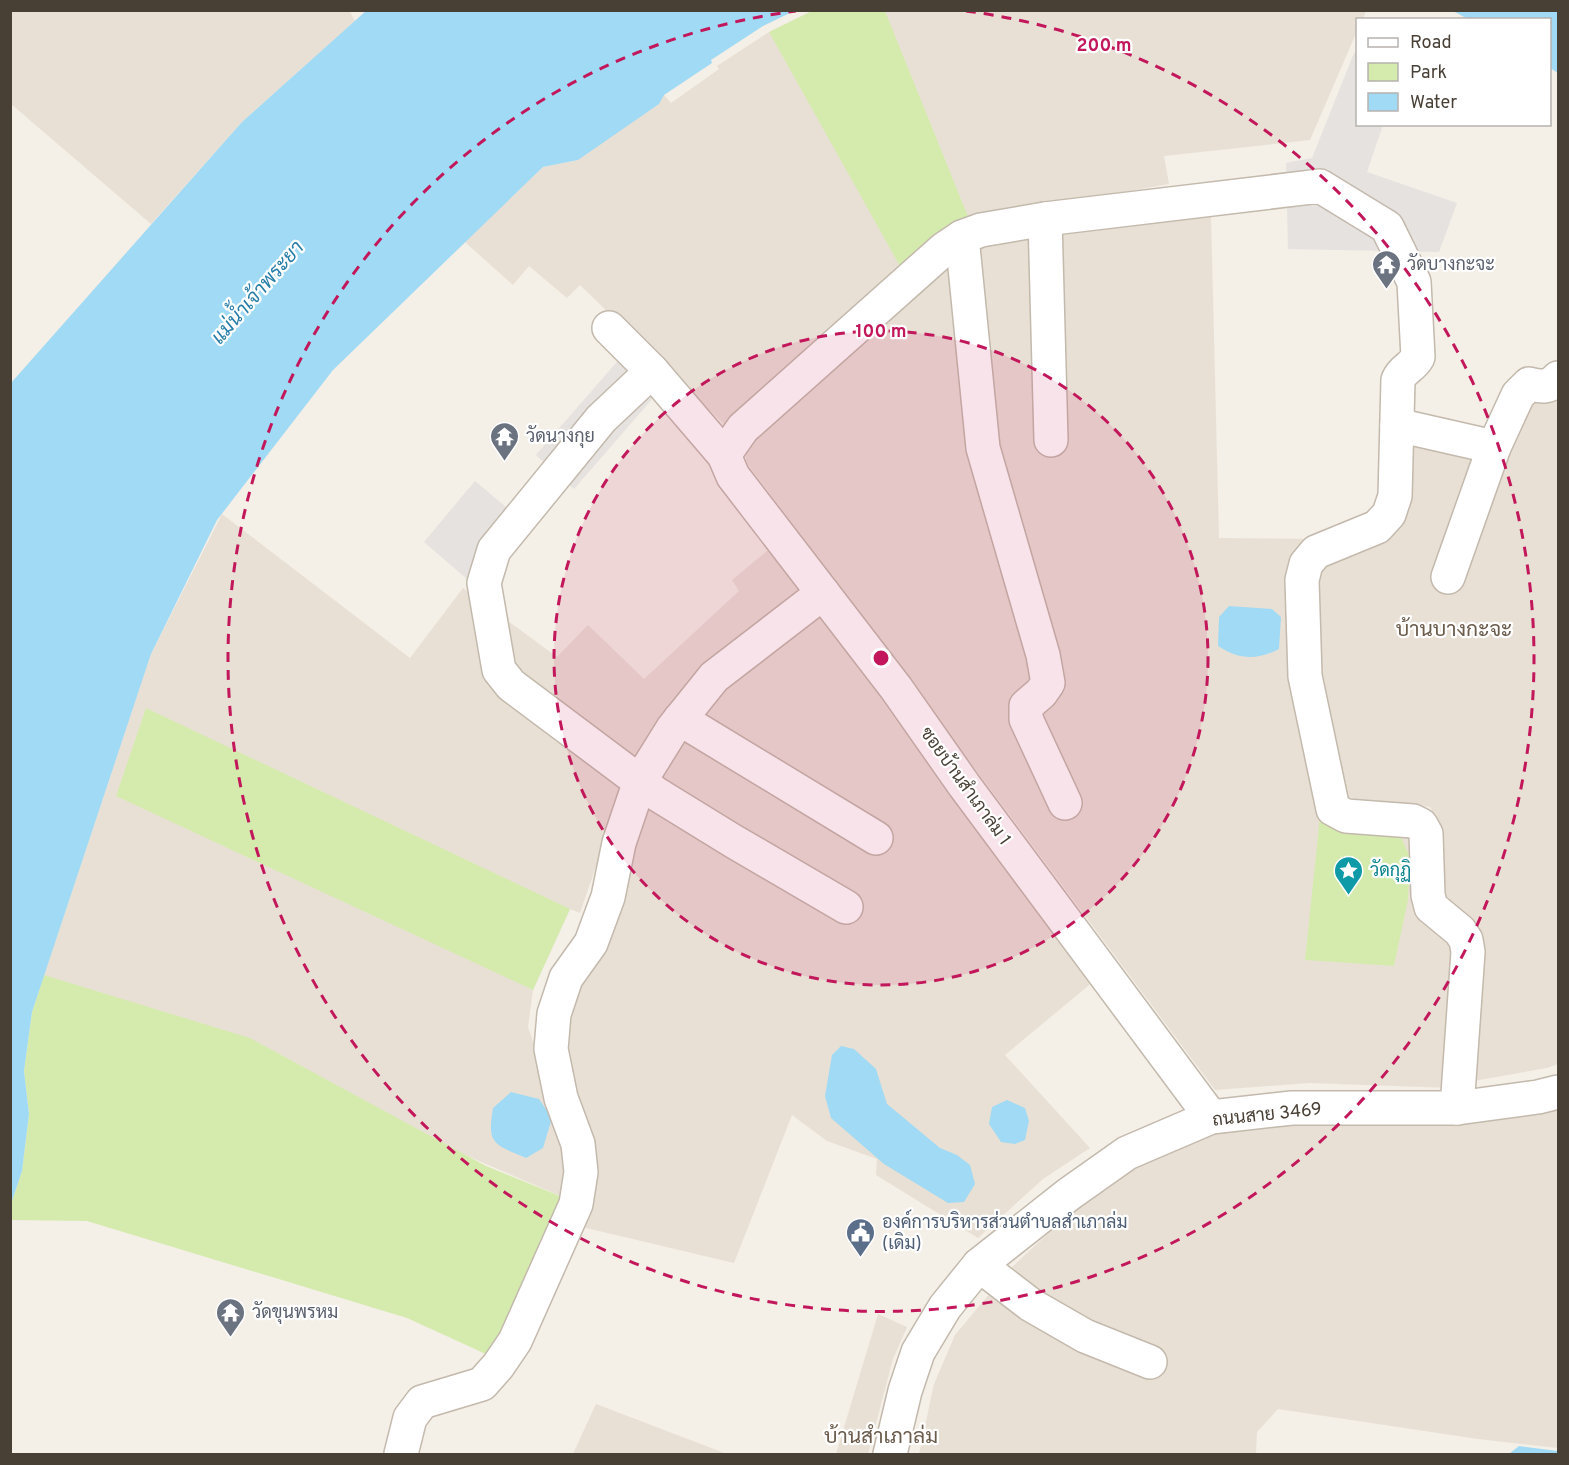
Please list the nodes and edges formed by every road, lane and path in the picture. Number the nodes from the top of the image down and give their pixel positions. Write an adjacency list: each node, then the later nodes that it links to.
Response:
1 (1045, 219): 2 (street); 6 (street); 7 (street)
2 (963, 237): 9 (street); 14 (street)
3 (609, 328): 4 (street, ซอยบ้านสำเภาล่ม 1)
4 (652, 371): 9 (street, ซอยบ้านสำเภาล่ม 1); 13 (street)
5 (1558, 378): 8 (street)
6 (1397, 425): 8 (street); 18 (street)
7 (1051, 440)
8 (1494, 447): 10 (street)
9 (724, 455): 11 (street, ซอยบ้านสำเภาล่ม 1)
10 (1448, 577)
11 (823, 593): 12 (street); 19 (street, ซอยบ้านสำเภาล่ม 1)
12 (680, 719): 13 (street); 15 (street)
13 (640, 781): 16 (street); 22 (street)
14 (1065, 803)
15 (876, 838)
16 (846, 907)
17 (1558, 1092): 18 (street, ถนนสาย 3469)
18 (1457, 1108): 19 (street, ถนนสาย 3469)
19 (1211, 1117): 20 (street, ถนนสาย 3469)
20 (979, 1265): 21 (street); 23 (street, ถนนสาย 3469)
21 (1150, 1362)
22 (401, 1455)
23 (890, 1455)

